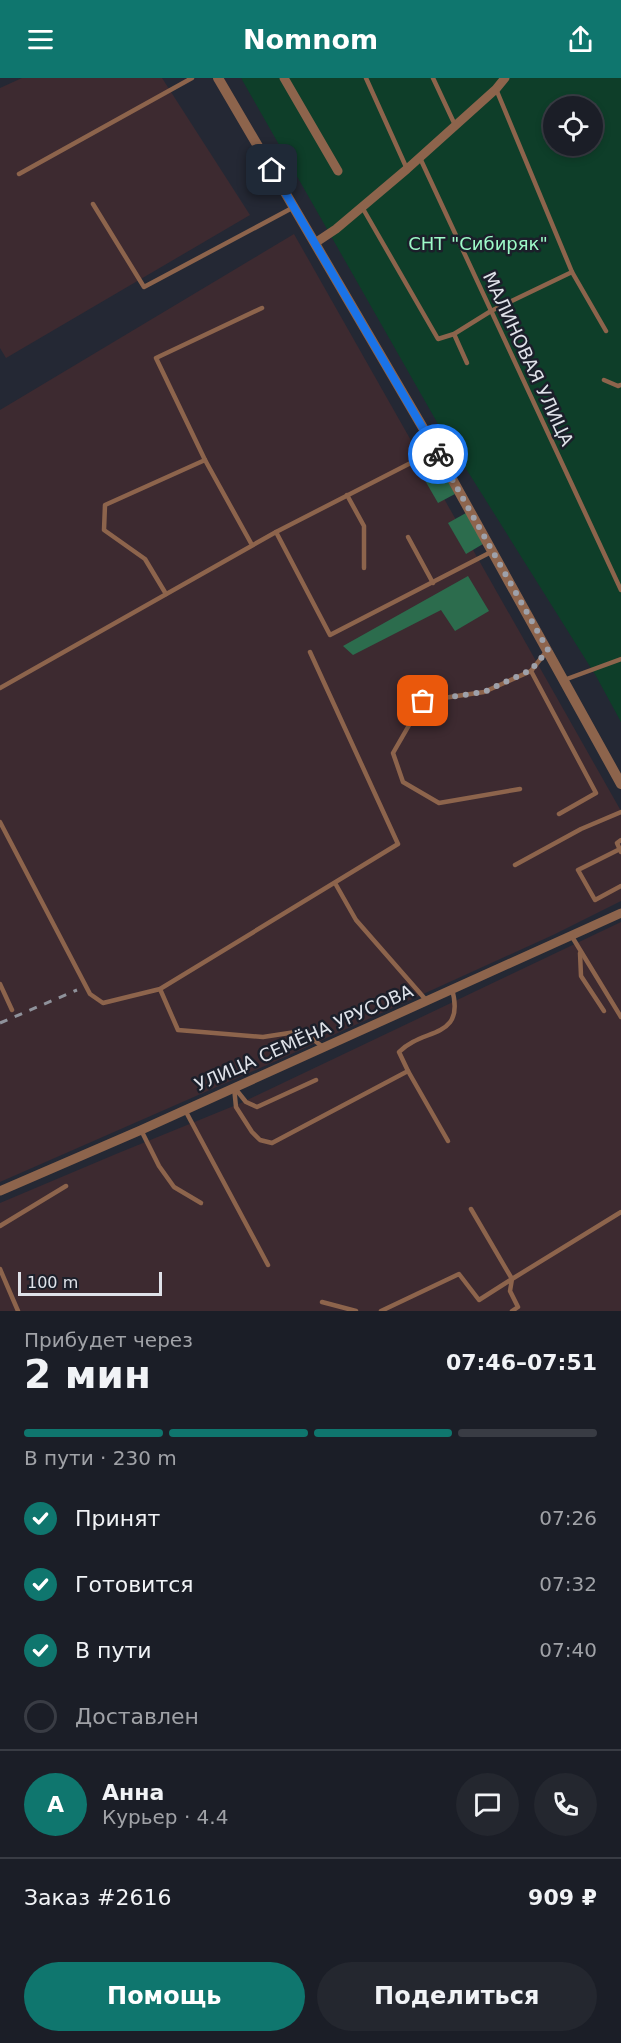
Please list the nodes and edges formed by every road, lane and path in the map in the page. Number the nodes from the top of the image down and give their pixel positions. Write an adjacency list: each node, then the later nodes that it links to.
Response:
1 (192, 78): 12 (lane)
2 (218, 78): 14 (street)
3 (284, 78): 11 (street)
4 (366, 78): 10 (lane)
5 (433, 78): 8 (lane)
6 (503, 79): 7 (street)
7 (496, 89): 8 (street); 17 (lane)
8 (455, 125): 9 (street)
9 (420, 158): 10 (street); 19 (lane, МАЛИНОВАЯ УЛИЦА)
10 (408, 170): 15 (street)
11 (338, 171)
12 (19, 174)
13 (93, 204): 14 (lane)
14 (294, 207): 16 (street)
15 (362, 207): 16 (street); 21 (lane)
16 (315, 243): 25 (street)
17 (572, 272): 19 (lane); 20 (lane)
18 (262, 308): 26 (lane)
19 (491, 311): 21 (lane); 34 (lane, МАЛИНОВАЯ УЛИЦА)
20 (606, 332)
21 (454, 334): 22 (lane)
22 (467, 363)
23 (604, 380): 24 (lane)
24 (621, 385)
25 (436, 450): 27 (lane); 31 (street)
26 (205, 460): 30 (lane); 35 (lane)
27 (347, 495): 28 (lane); 32 (lane)
28 (276, 532): 30 (lane); 33 (lane)
29 (408, 537): 33 (lane)
30 (252, 545): 35 (lane)
31 (493, 551): 33 (lane); 36 (street)
32 (364, 568)
33 (433, 583)
34 (621, 590)
35 (166, 594): 41 (lane)
36 (548, 650): 39 (lane); 40 (street)
37 (310, 652): 50 (lane)
38 (621, 659): 40 (lane)
39 (531, 670): 43 (lane); 45 (lane)
40 (564, 680): 42 (street)
41 (0, 688)
42 (621, 784)
43 (519, 789)
44 (621, 812): 49 (lane)
45 (559, 814)
46 (0, 823): 56 (lane)
47 (621, 840): 48 (lane)
48 (620, 850): 51 (lane)
49 (515, 865)
50 (335, 883): 56 (lane); 58 (lane)
51 (621, 886)
52 (621, 913): 53 (street, УЛИЦА СЕМЁНА УРУСОВА)
53 (571, 935): 54 (lane); 57 (street, УЛИЦА СЕМЁНА УРУСОВА)
54 (580, 952): 60 (lane); 61 (lane)
55 (0, 984): 59 (lane)
56 (160, 989): 62 (lane)
57 (452, 989): 58 (street, УЛИЦА СЕМЁНА УРУСОВА); 63 (lane)
58 (426, 1000): 62 (street, УЛИЦА СЕМЁНА УРУСОВА)
59 (12, 1010)
60 (604, 1011)
61 (621, 1017)
62 (323, 1047): 65 (street, УЛИЦА СЕМЁНА УРУСОВА)
63 (408, 1071): 65 (lane); 68 (lane)
64 (316, 1080): 65 (lane)
65 (234, 1087): 66 (street, УЛИЦА СЕМЁНА УРУСОВА)
66 (185, 1110): 67 (street, УЛИЦА СЕМЁНА УРУСОВА); 75 (lane)
67 (141, 1130): 70 (street, УЛИЦА СЕМЁНА УРУСОВА); 71 (lane)
68 (448, 1140)
69 (66, 1186): 74 (lane)
70 (0, 1191)
71 (201, 1203)
72 (471, 1209): 77 (lane)
73 (621, 1212): 77 (lane)
74 (0, 1226)
75 (268, 1265)
76 (0, 1269): 79 (lane)
77 (512, 1279): 81 (lane); 82 (lane)
78 (322, 1302): 80 (lane)
79 (18, 1311)
80 (356, 1311)
81 (381, 1311)
82 (512, 1311)

